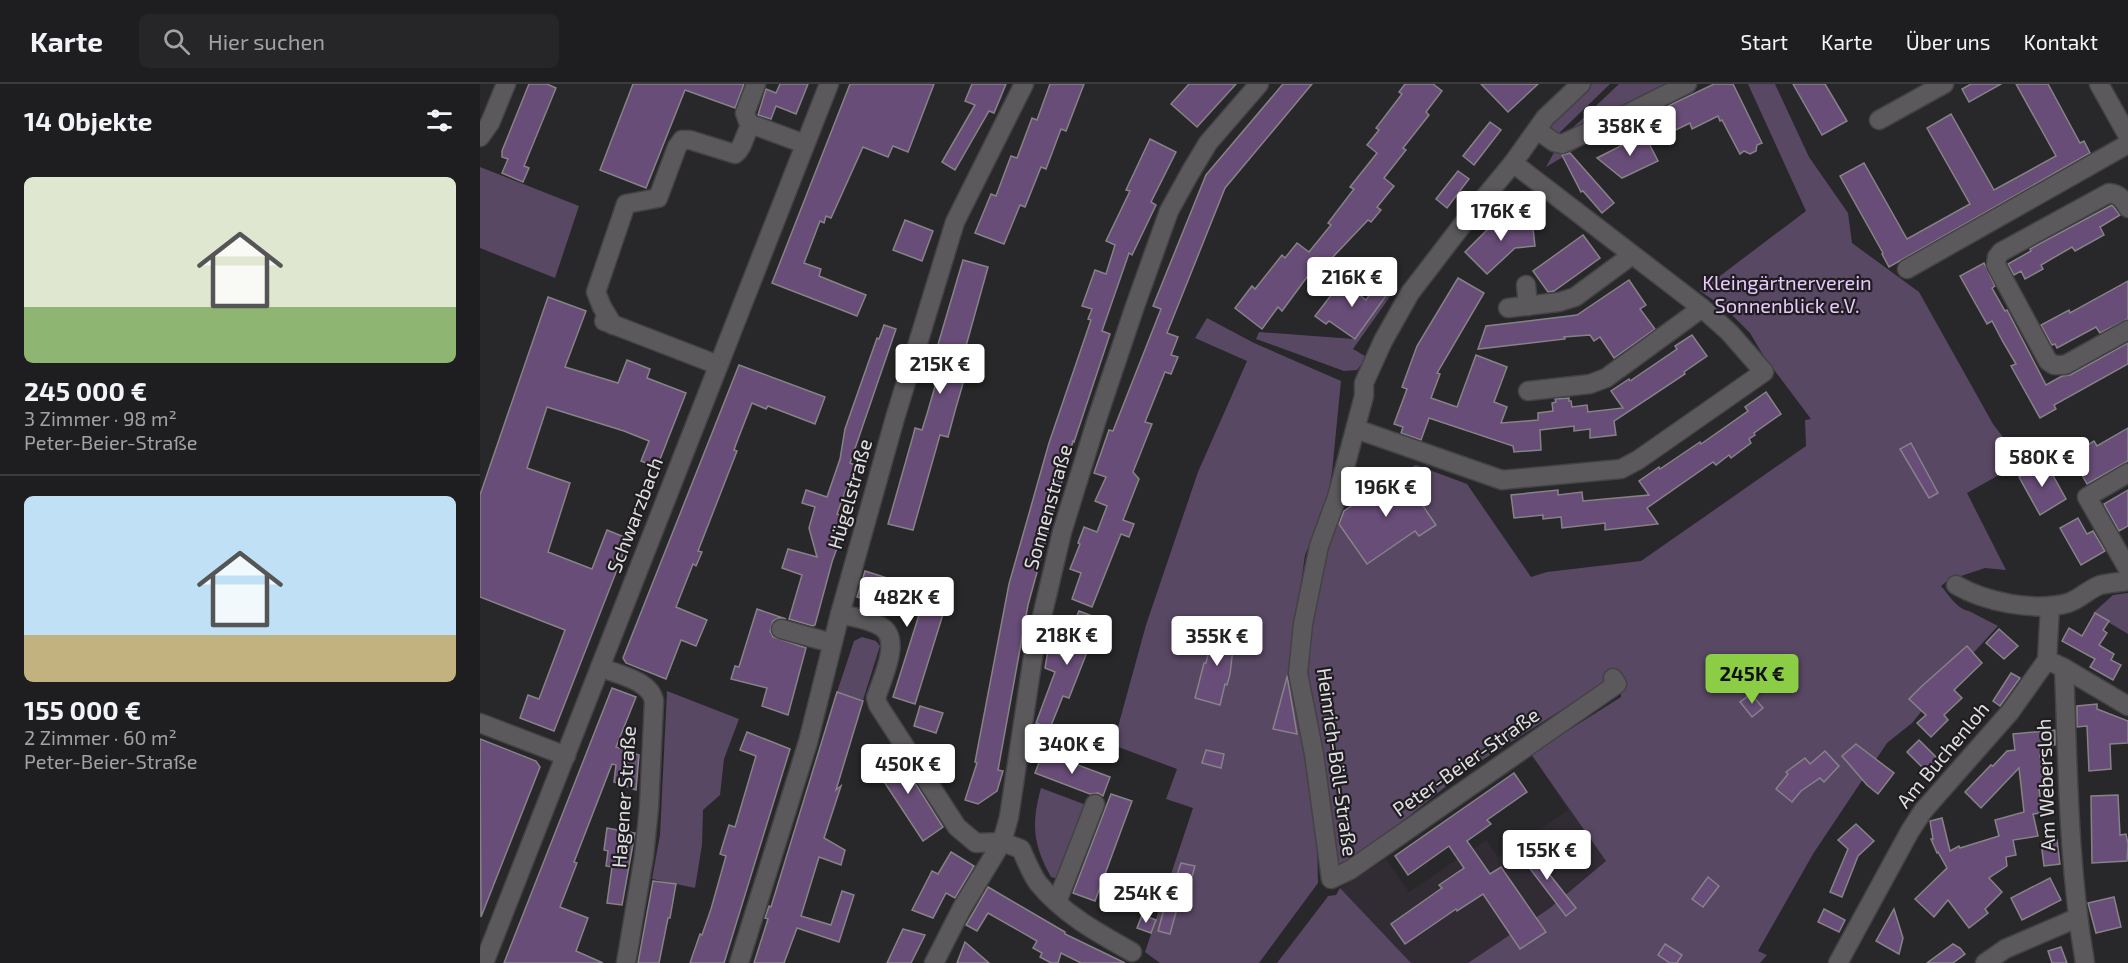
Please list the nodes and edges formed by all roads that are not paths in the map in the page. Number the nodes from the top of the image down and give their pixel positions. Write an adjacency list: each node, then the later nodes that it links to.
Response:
1 (756, 84): 11 (street)
2 (829, 84): 15 (street, Schwarzbach)
3 (1024, 84): 36 (street, Hügelstraße)
4 (1259, 84): 46 (street, Sonnenstraße)
5 (1581, 84): 12 (street, Heinrich-Böll-Straße)
6 (1687, 84): 12 (street)
7 (1944, 84): 10 (street)
8 (2099, 84): 13 (street)
9 (501, 85): 14 (street)
10 (1879, 120)
11 (750, 127): 15 (street); 26 (street)
12 (1537, 130): 17 (street, Heinrich-Böll-Straße)
13 (2128, 136)
14 (480, 137)
15 (806, 144): 28 (street, Schwarzbach)
16 (2128, 144): 20 (street)
17 (1513, 164): 19 (street); 30 (street, Heinrich-Böll-Straße)
18 (2128, 208): 27 (street)
19 (1632, 255): 22 (street); 24 (street)
20 (1907, 269)
21 (1526, 285): 22 (street)
22 (1528, 306): 23 (street)
23 (1508, 308)
24 (1702, 308): 29 (street); 30 (street)
25 (594, 317): 26 (street)
26 (613, 325): 28 (street)
27 (2128, 330)
28 (718, 365): 40 (street, Schwarzbach)
29 (1528, 391)
30 (1356, 429): 47 (street, Heinrich-Böll-Straße)
31 (2128, 473): 32 (street)
32 (2128, 568)
33 (2128, 581): 35 (street)
34 (1956, 585): 35 (street)
35 (2050, 606): 39 (street)
36 (840, 614): 38 (street, Hügelstraße); 46 (street)
37 (780, 636): 38 (street)
38 (830, 649): 53 (street, Hügelstraße)
39 (2056, 664): 42 (street); 49 (street, Am Webersloh); 55 (street, Am Buchenloh)
40 (600, 668): 44 (street, Schwarzbach); 52 (street, Hagener Straße)
41 (1613, 678): 47 (street, Peter-Beier-Straße)
42 (2128, 706)
43 (480, 723): 44 (street)
44 (566, 756): 51 (street, Schwarzbach)
45 (1095, 804): 48 (street)
46 (1002, 842): 48 (street); 54 (street, Sonnenstraße)
47 (1331, 879)
48 (1057, 902): 50 (street)
49 (2077, 918): 56 (street); 57 (street, Am Webersloh)
50 (1132, 952)
51 (484, 963)
52 (626, 963)
53 (739, 963)
54 (934, 963)
55 (1838, 963)
56 (1985, 963)
57 (2085, 963)

